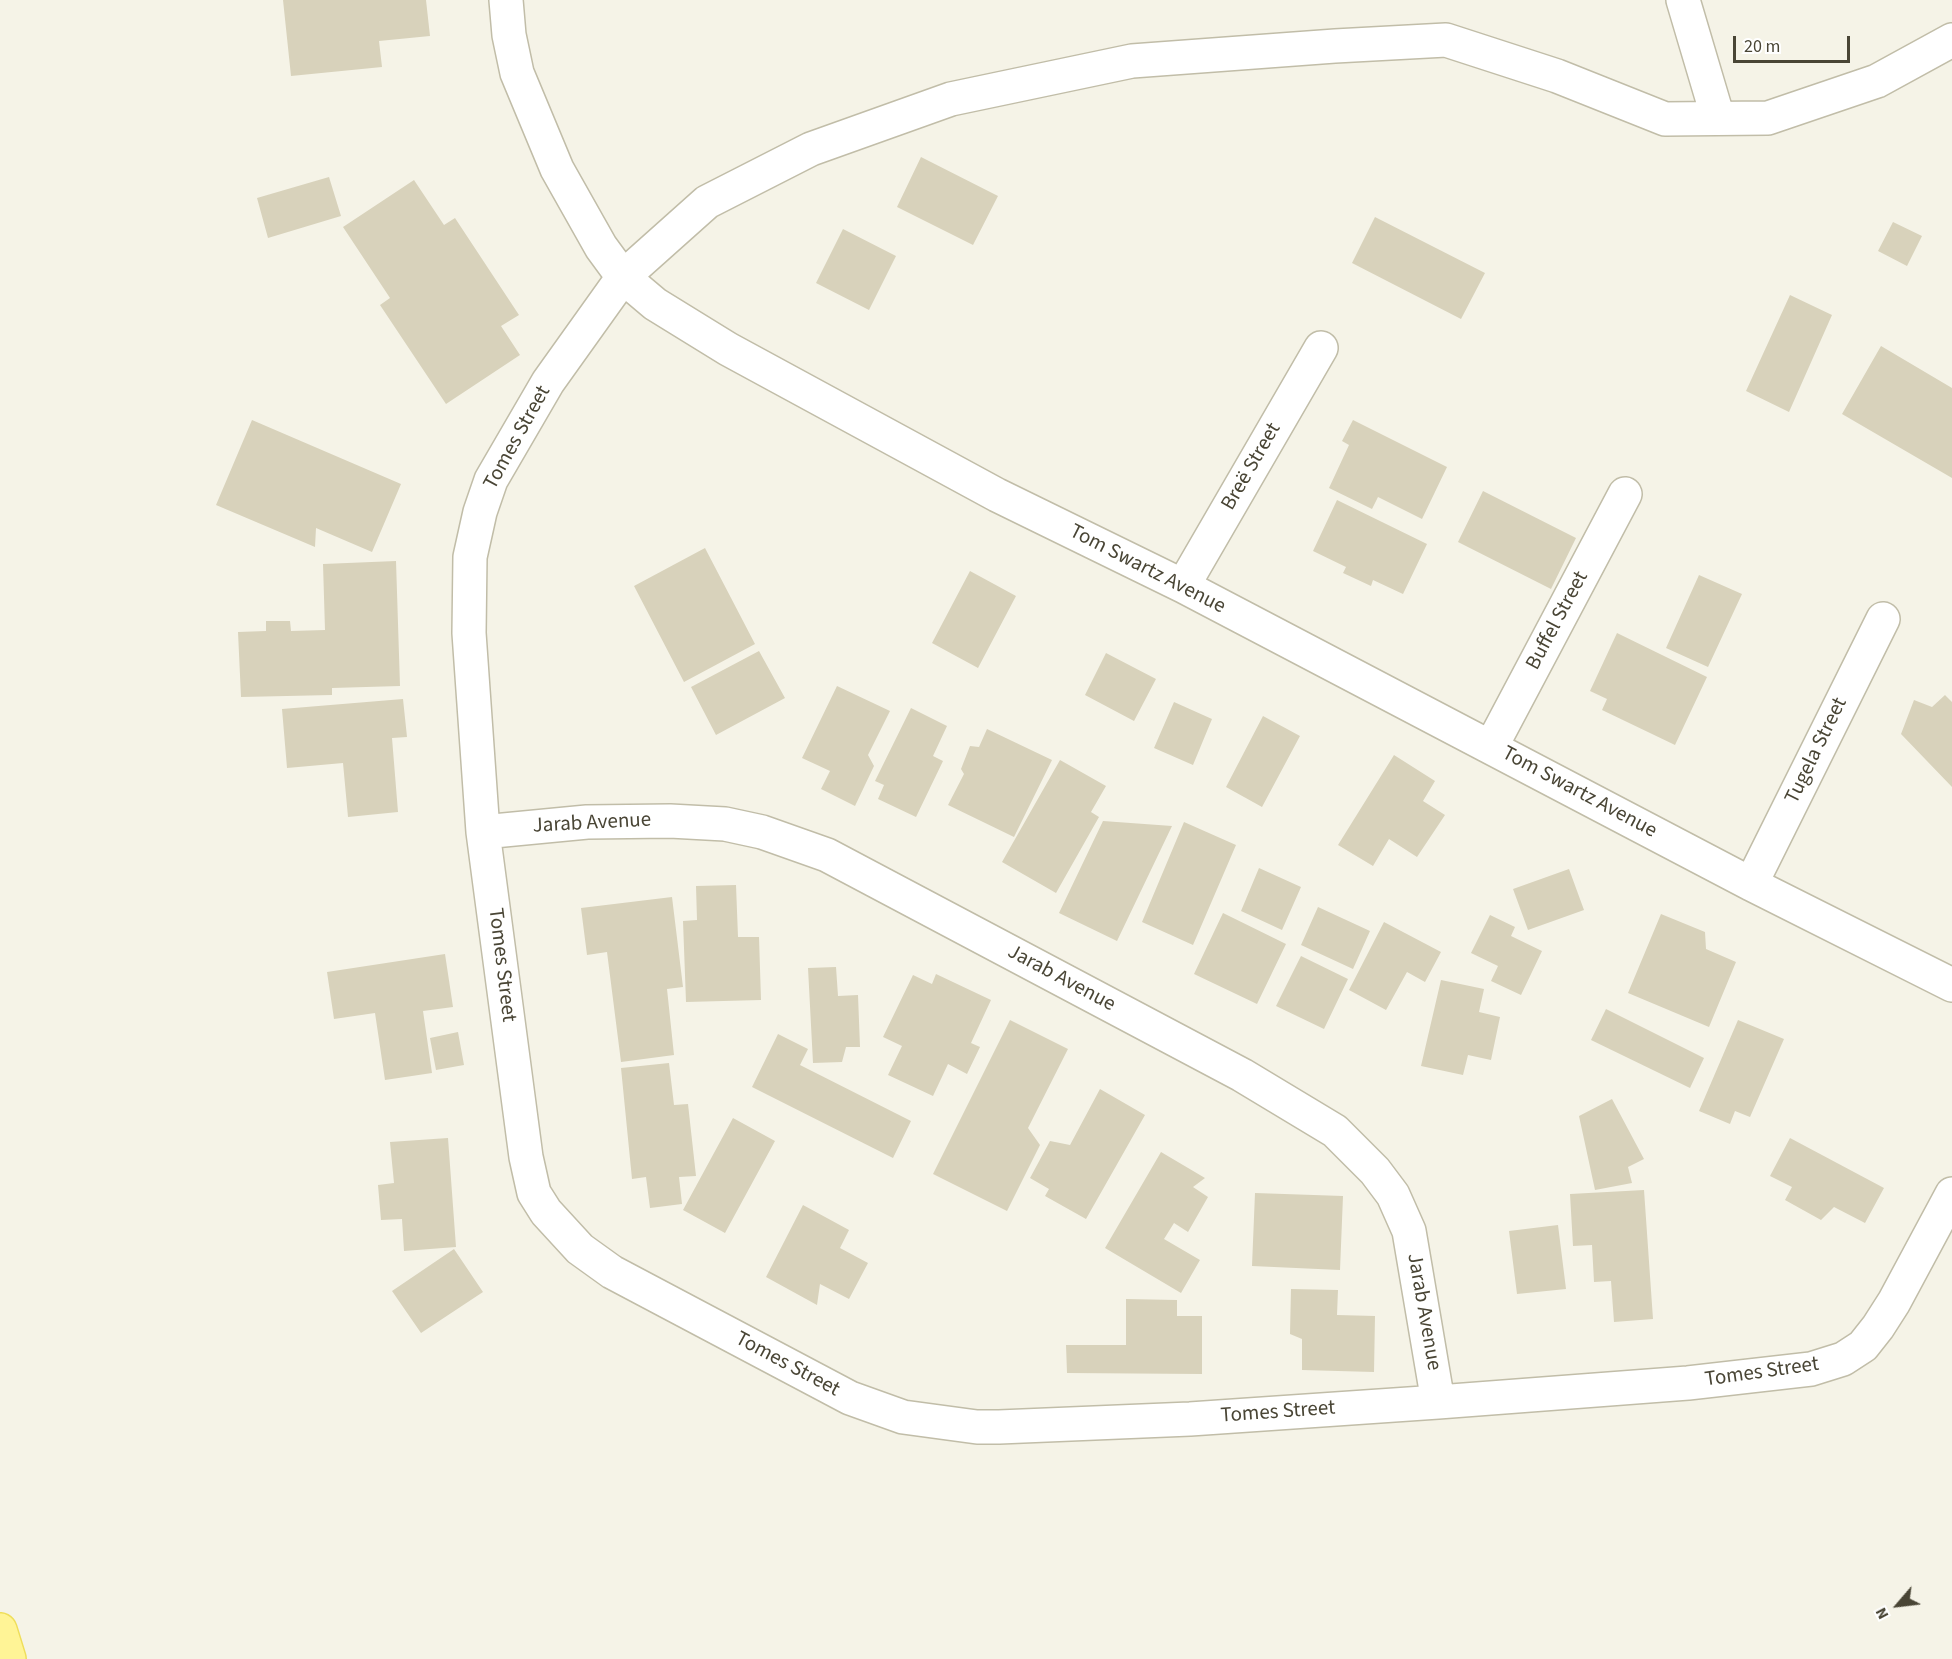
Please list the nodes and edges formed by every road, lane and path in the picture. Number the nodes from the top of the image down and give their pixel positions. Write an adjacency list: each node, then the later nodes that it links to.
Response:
1 (506, 0): 5 (street, Tom Swartz Avenue)
2 (1683, 0): 4 (street)
3 (1952, 40): 4 (street, Tomes Street)
4 (1718, 118): 5 (street, Tomes Street)
5 (623, 277): 8 (street, Tom Swartz Avenue); 11 (street, Tomes Street)
6 (1321, 348): 8 (street, Breë Street)
7 (1625, 494): 10 (street, Buffel Street)
8 (1183, 586): 10 (street, Tom Swartz Avenue)
9 (1883, 619): 12 (street, Tugela Street)
10 (1491, 747): 12 (street, Tom Swartz Avenue)
11 (483, 832): 15 (street, Jarab Avenue); 15 (street, Tomes Street)
12 (1751, 884): 13 (street, Tom Swartz Avenue)
13 (1952, 985)
14 (1952, 1194): 15 (street, Tomes Street)
15 (1438, 1402)
16 (0, 1630): 17 (main road)
17 (9, 1659)

